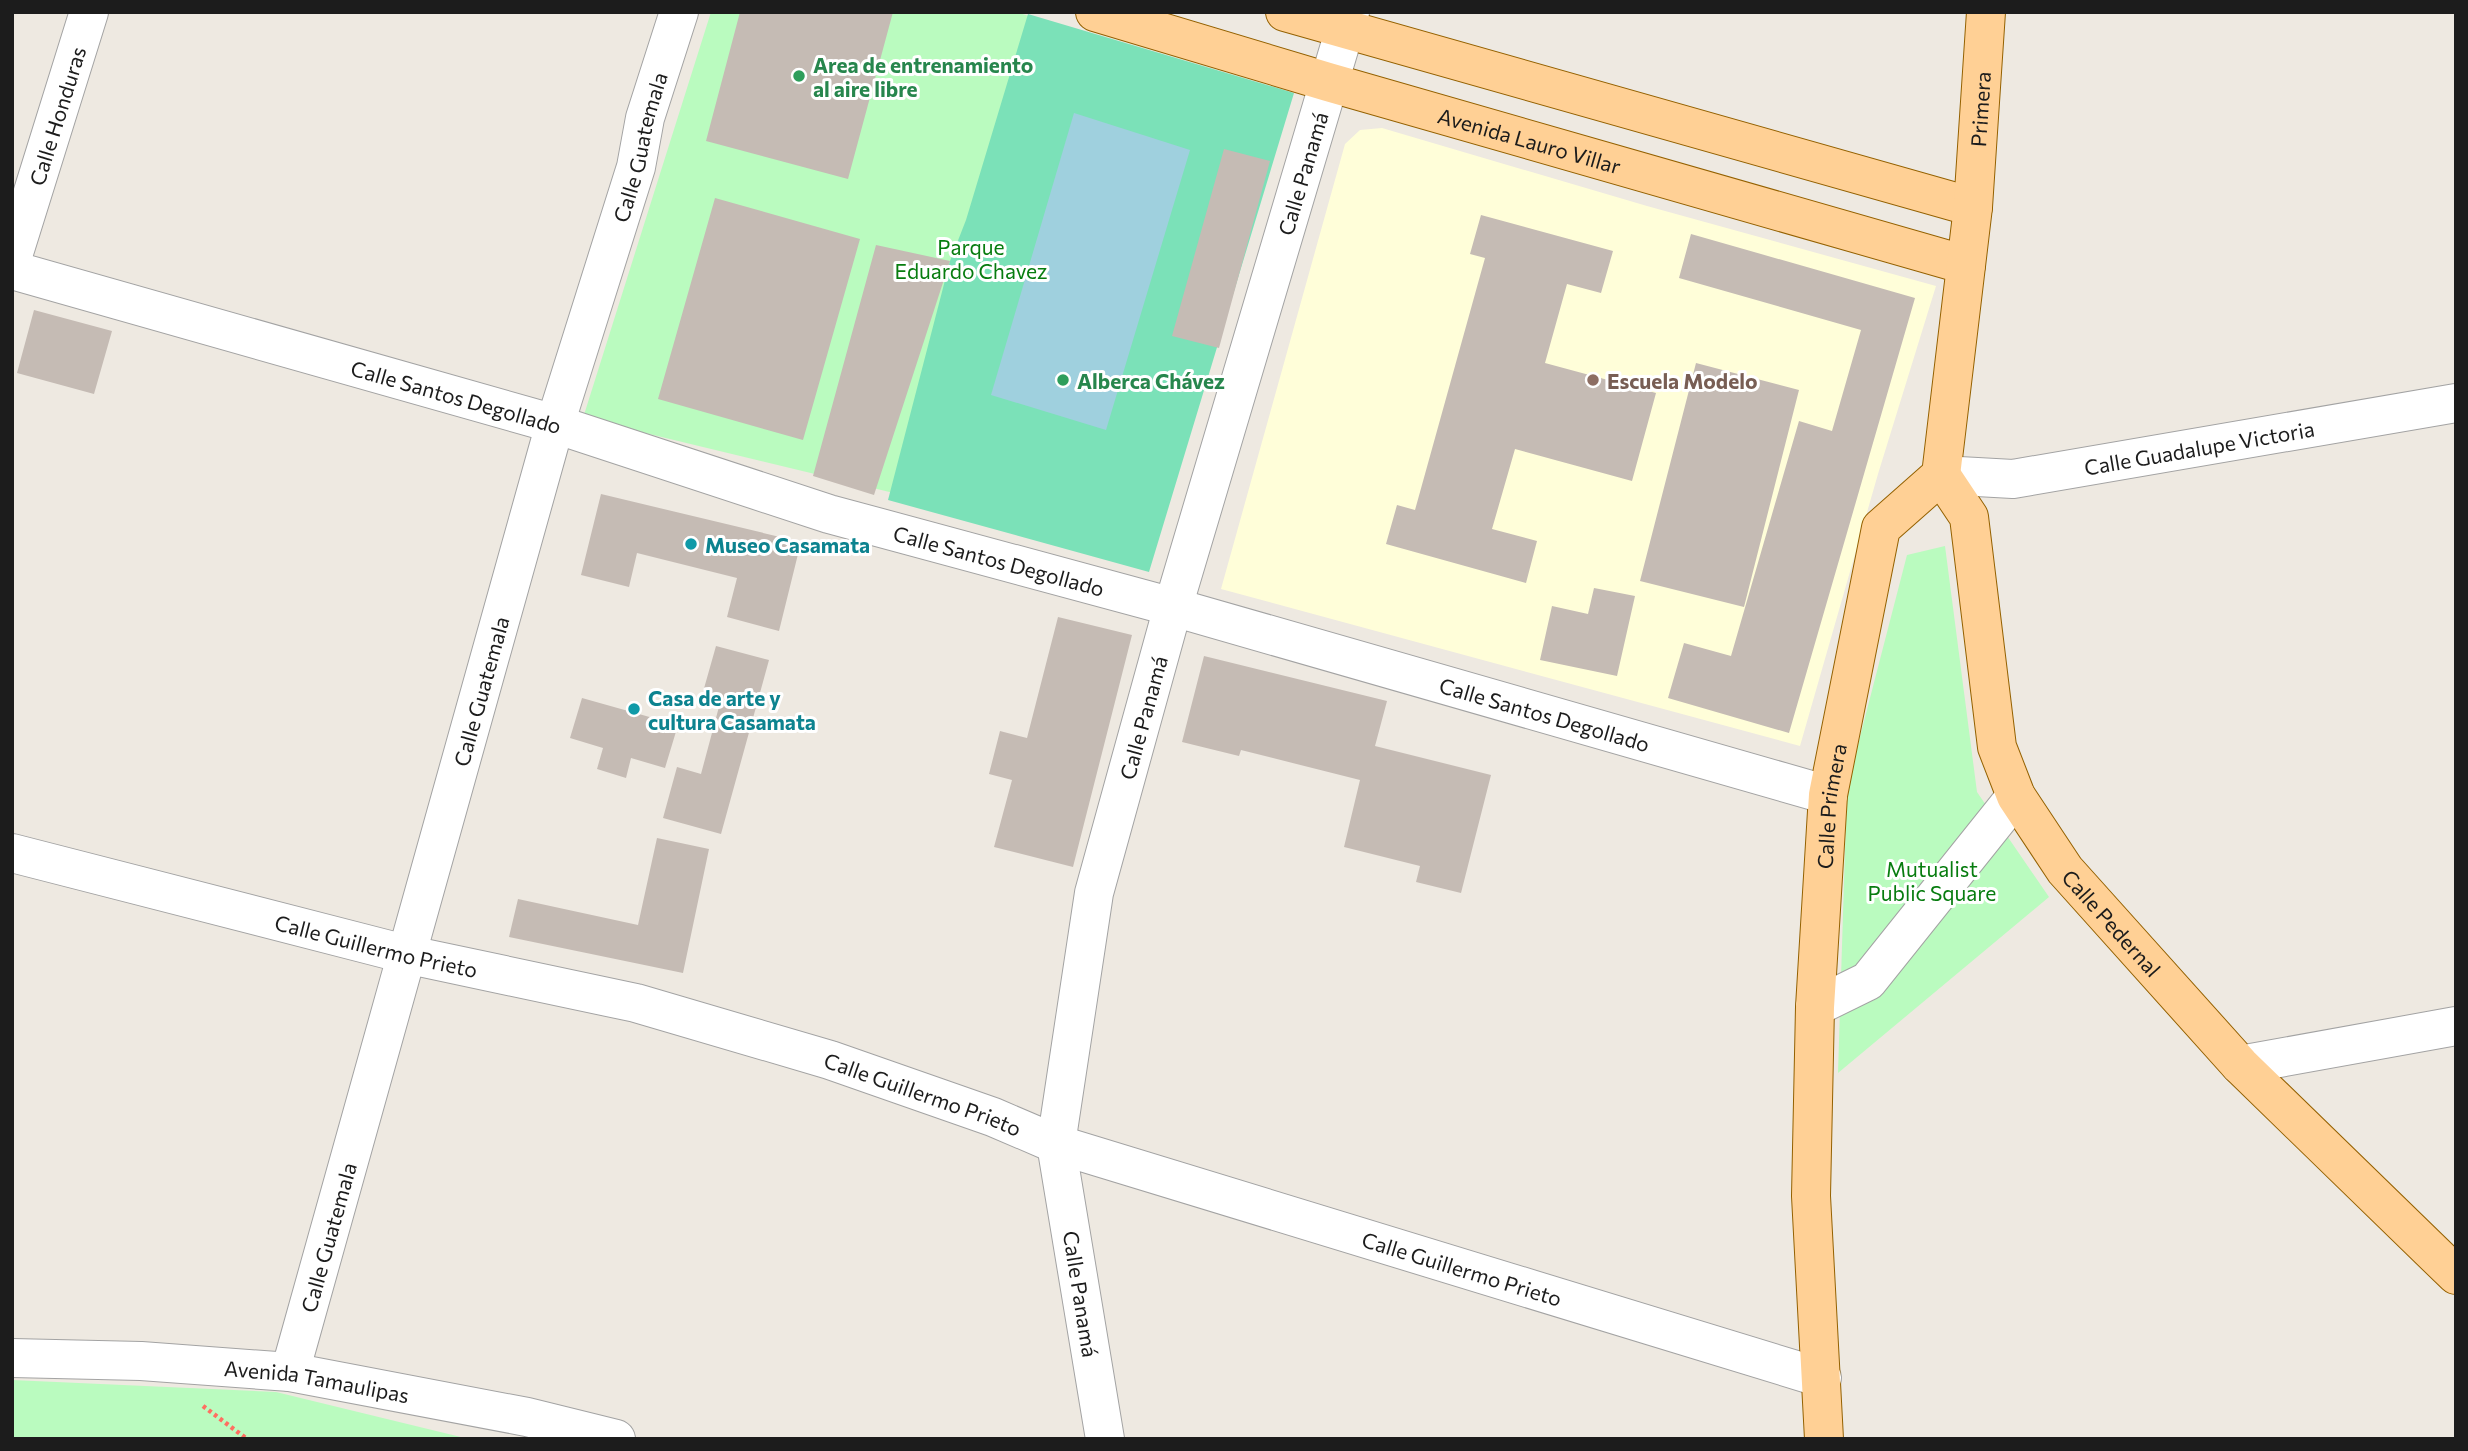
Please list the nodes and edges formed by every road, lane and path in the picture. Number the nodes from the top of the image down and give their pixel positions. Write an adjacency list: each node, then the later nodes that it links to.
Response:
1 (89, 12): 9 (street, Calle Honduras)
2 (679, 12): 13 (street, Calle Guatemala)
3 (1095, 12): 7 (main road, Avenida Lauro Villar)
4 (1285, 12): 6 (main road)
5 (1986, 12): 8 (main road, Primera)
6 (1348, 21): 7 (street, Calle Panamá); 8 (main road)
7 (1328, 82): 10 (main road, Avenida Lauro Villar); 15 (street, Calle Panamá)
8 (1973, 207): 10 (main road)
9 (12, 259)
10 (1966, 265): 14 (main road)
11 (12, 271): 13 (street, Calle Santos Degollado)
12 (2456, 403): 14 (street, Calle Guadalupe Victoria)
13 (555, 424): 15 (street, Calle Santos Degollado); 19 (street, Calle Guatemala)
14 (1941, 475): 16 (main road, Calle Primera); 17 (main road, Calle Pedernal)
15 (1173, 607): 16 (street, Calle Santos Degollado); 23 (street, Calle Panamá)
16 (1828, 795): 20 (main road, Calle Primera)
17 (2016, 796): 20 (street); 22 (main road, Calle Pedernal)
18 (12, 853): 19 (street, Calle Guillermo Prieto)
19 (405, 954): 23 (street, Calle Guillermo Prieto); 26 (street, Calle Guatemala)
20 (1815, 1007): 27 (main road, Calle Primera)
21 (2456, 1026): 22 (street)
22 (2240, 1065): 24 (main road, Calle Pedernal)
23 (1056, 1144): 27 (street, Calle Guillermo Prieto); 29 (street, Calle Panamá)
24 (2456, 1275)
25 (12, 1358): 26 (street, Avenida Tamaulipas)
26 (290, 1373): 28 (street, Avenida Tamaulipas)
27 (1822, 1378): 30 (main road, Calle Primera)
28 (616, 1439)
29 (1105, 1439)
30 (1824, 1439)

